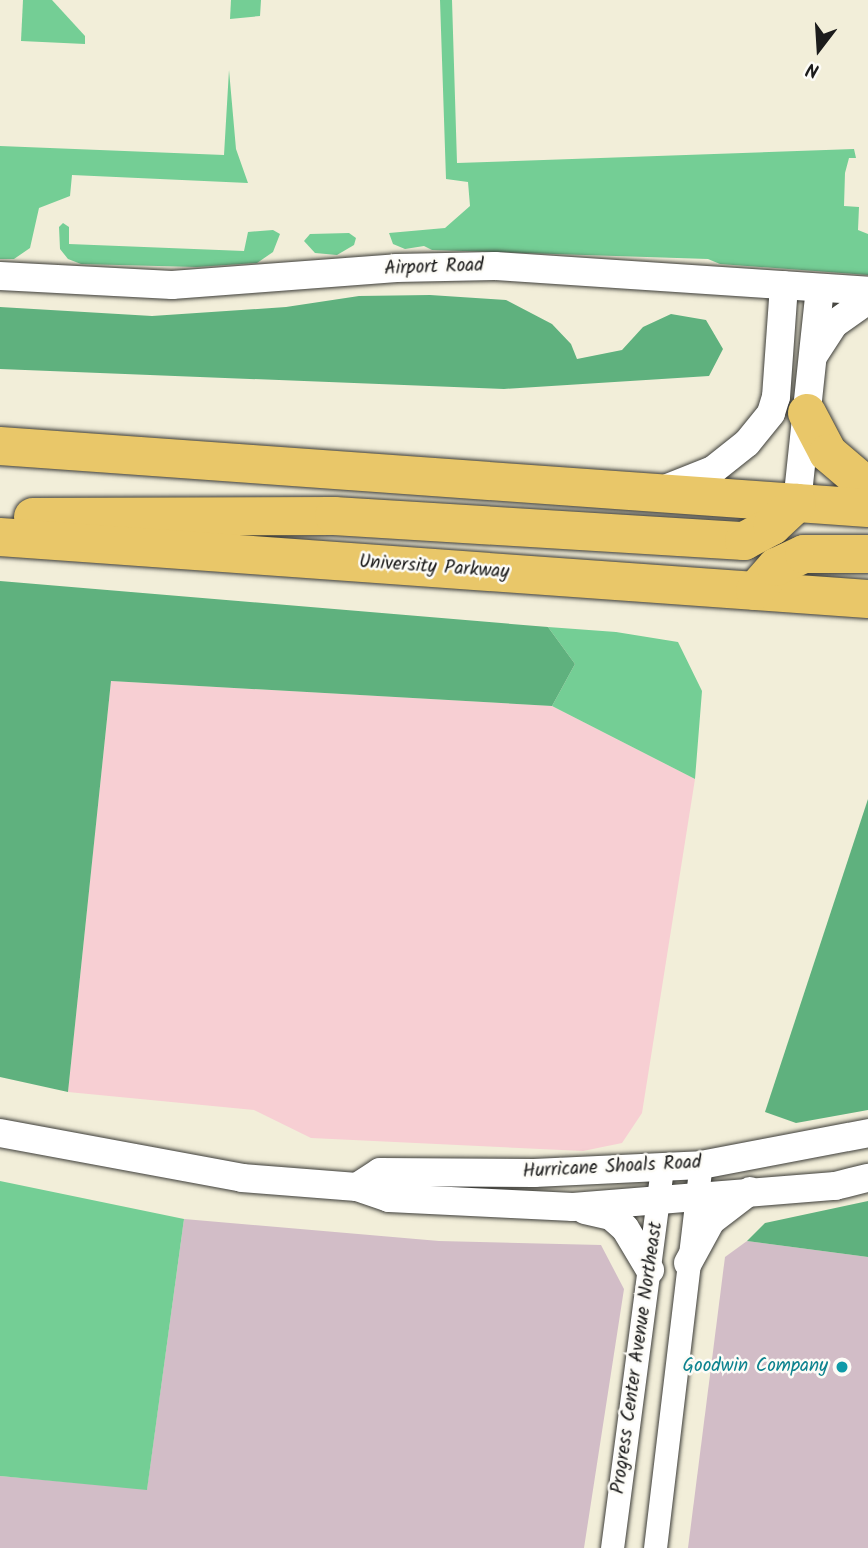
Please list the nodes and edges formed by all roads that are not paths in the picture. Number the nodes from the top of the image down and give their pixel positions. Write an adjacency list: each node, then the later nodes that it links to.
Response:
1 (0, 276): 2 (street, Airport Road)
2 (785, 285): 3 (street, Airport Road); 10 (street)
3 (820, 288): 4 (street, Airport Road); 6 (street)
4 (868, 291)
5 (868, 300): 6 (street)
6 (813, 357): 7 (street)
7 (807, 413): 9 (highway); 11 (street)
8 (0, 446): 10 (highway)
9 (868, 487)
10 (655, 493): 11 (highway)
11 (797, 503): 12 (highway); 13 (highway)
12 (868, 508)
13 (0, 517)
14 (0, 537): 16 (highway, University Parkway)
15 (868, 554): 16 (highway)
16 (755, 591): 17 (highway, University Parkway)
17 (868, 599)
18 (0, 1133): 23 (street, Hurricane Shoals Road)
19 (868, 1133): 20 (street, Hurricane Shoals Road)
20 (701, 1166): 21 (street, Hurricane Shoals Road); 25 (street, Progress Center Avenue Northeast)
21 (662, 1169): 23 (street, Hurricane Shoals Road); 26 (street, Progress Center Avenue Northeast)
22 (868, 1178): 24 (street, Hurricane Shoals Road)
23 (356, 1187): 27 (street, Hurricane Shoals Road)
24 (750, 1191): 25 (street, Hurricane Shoals Road); 28 (street)
25 (697, 1194): 26 (street, Hurricane Shoals Road); 28 (street, Progress Center Avenue Northeast)
26 (661, 1199): 27 (street, Hurricane Shoals Road); 29 (street, Progress Center Avenue Northeast)
27 (573, 1207): 29 (street)
28 (688, 1263): 31 (street, Progress Center Avenue Northeast)
29 (650, 1270): 30 (street, Progress Center Avenue Northeast)
30 (612, 1548)
31 (655, 1548)

